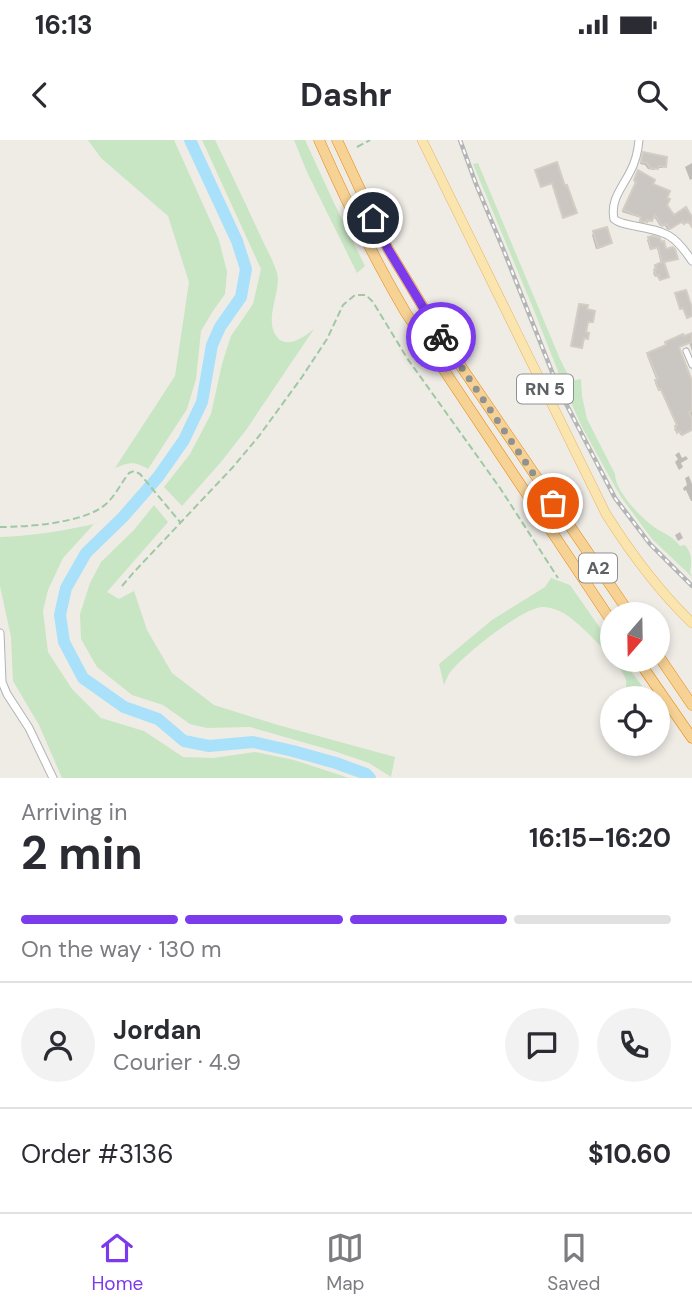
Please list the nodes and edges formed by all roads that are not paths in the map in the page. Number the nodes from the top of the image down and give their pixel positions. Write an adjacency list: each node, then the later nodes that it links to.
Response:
1 (319, 140): 9 (highway, A2)
2 (337, 140): 8 (highway, A2)
3 (422, 140): 10 (main road, RN 5)
4 (639, 140): 5 (street)
5 (692, 261)
6 (686, 351): 7 (street)
7 (692, 365)
8 (622, 602)
9 (600, 604)
10 (692, 623)
11 (0, 633): 16 (street)
12 (646, 672): 15 (highway)
13 (670, 672): 14 (highway)
14 (692, 705)
15 (692, 738)
16 (53, 778)

